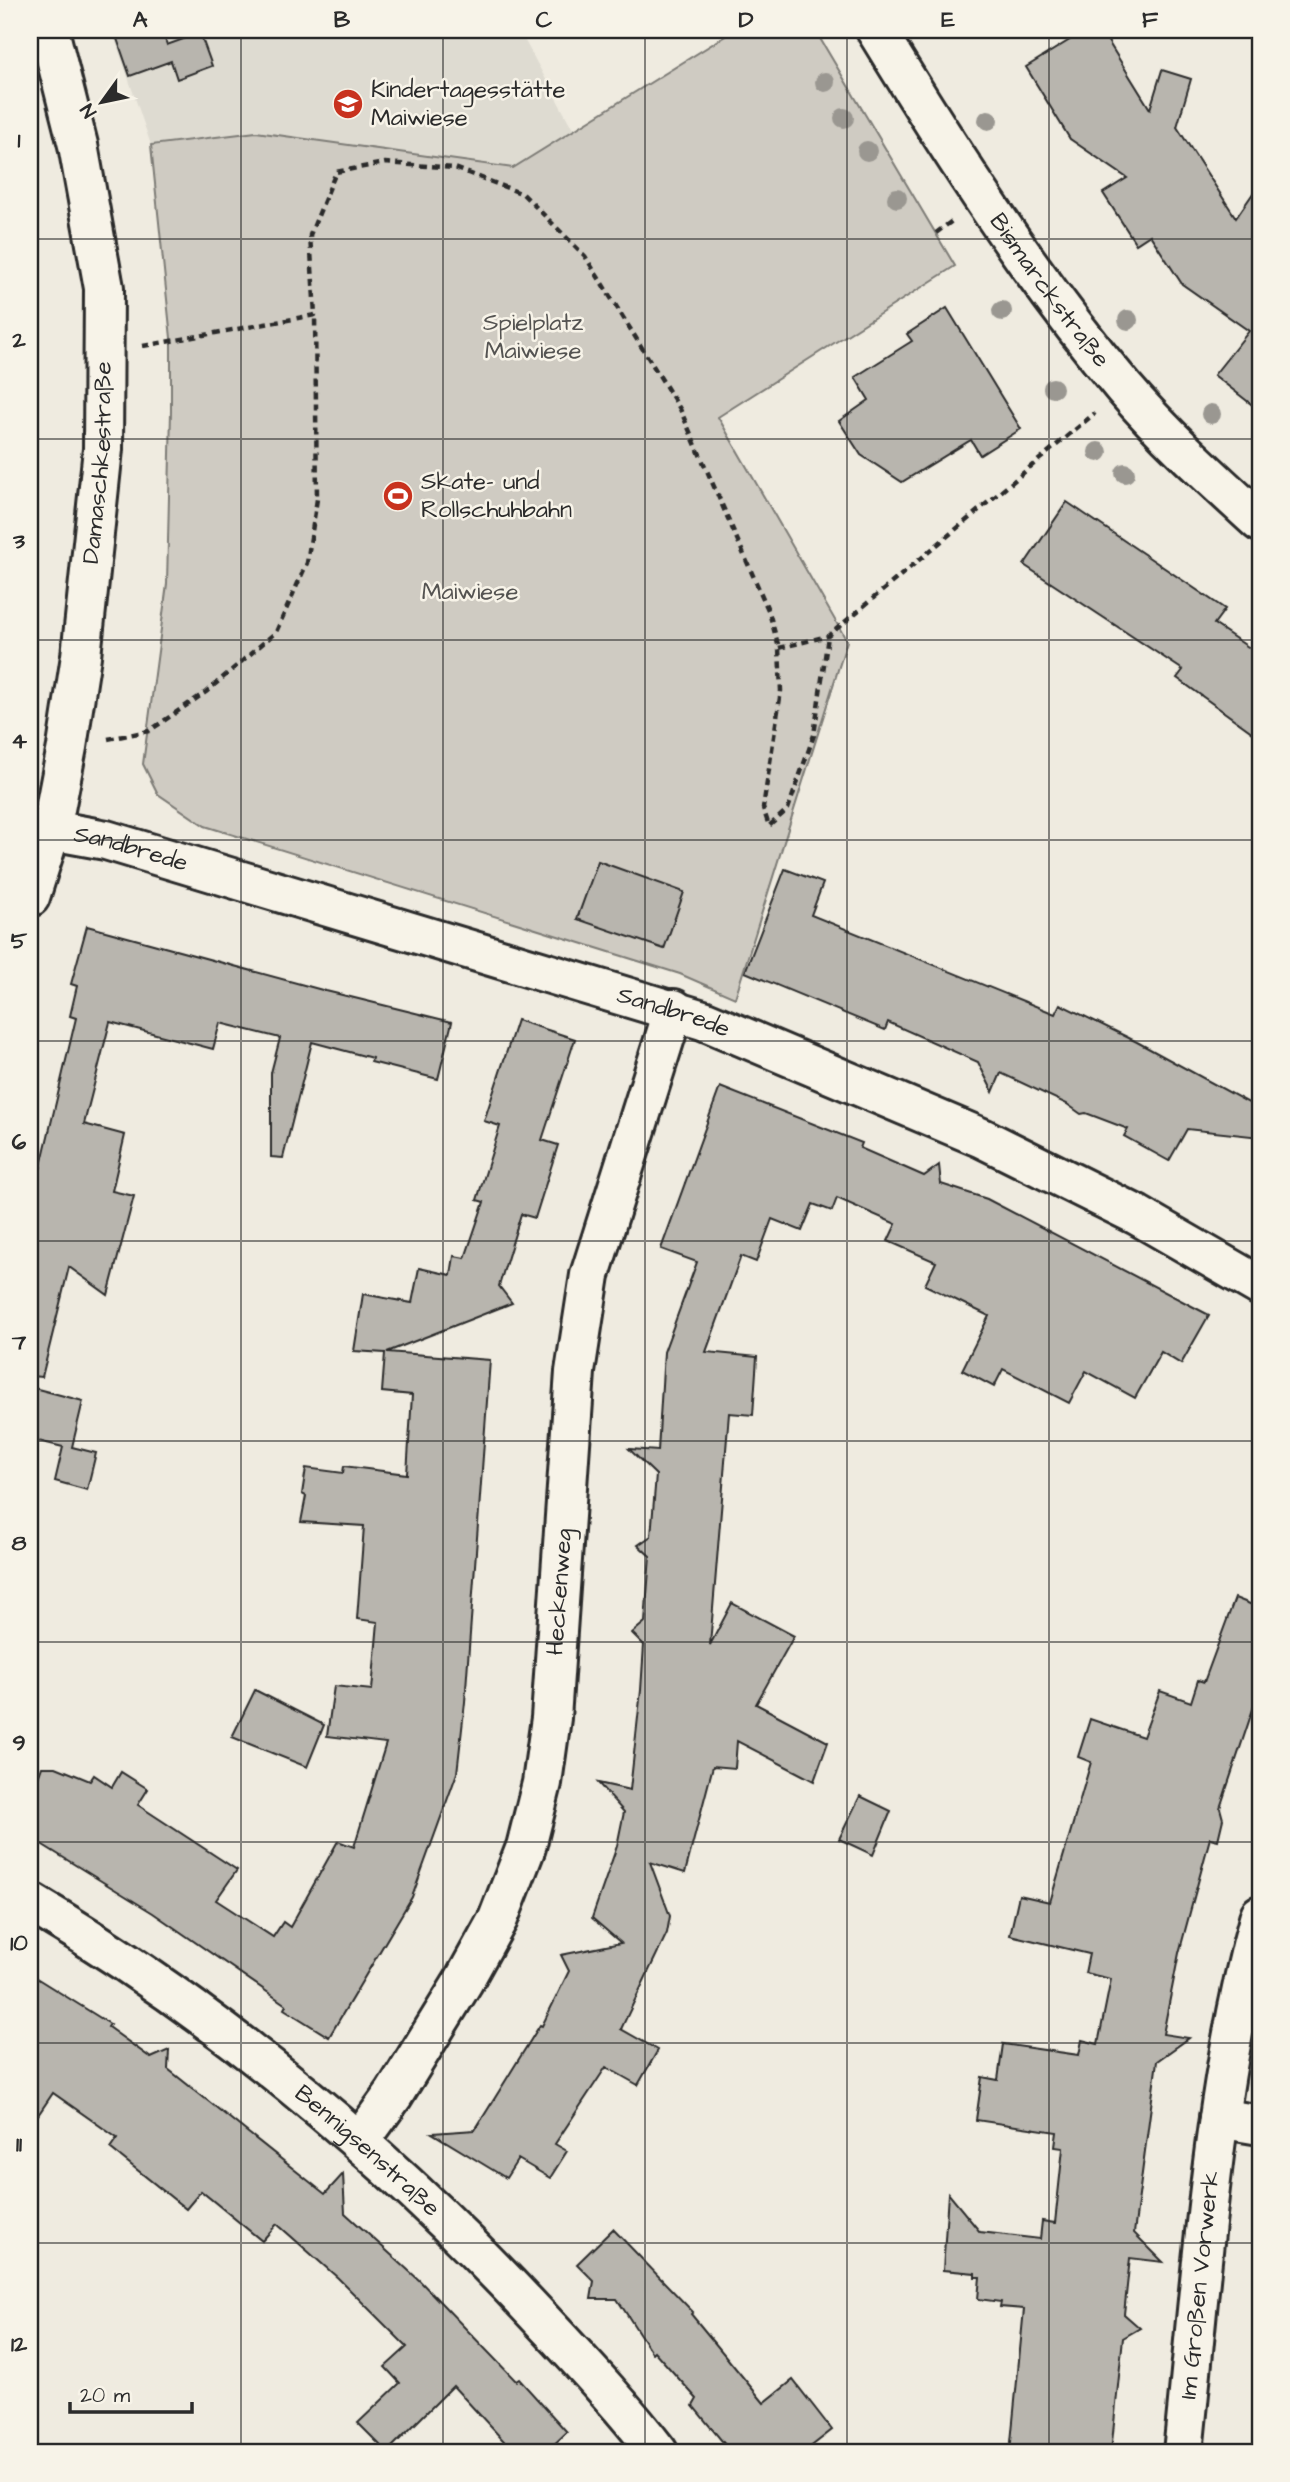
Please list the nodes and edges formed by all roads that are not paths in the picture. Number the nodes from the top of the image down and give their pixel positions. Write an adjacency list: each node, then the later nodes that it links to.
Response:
1 (48, 30): 4 (street, Damaschkestraße)
2 (876, 30): 3 (street, Bismarckstraße)
3 (1260, 522)
4 (51, 830): 5 (street, Damaschkestraße); 6 (street, Sandbrede)
5 (30, 897)
6 (674, 1009): 7 (street, Sandbrede); 12 (street, Heckenweg)
7 (1260, 1286)
8 (30, 1902): 12 (street, Bennigsenstraße)
9 (1260, 1915): 10 (street, Im Großen Vorwerk)
10 (1219, 2118): 11 (street); 14 (street, Im Großen Vorwerk)
11 (1260, 2125)
12 (360, 2141): 13 (street, Bennigsenstraße)
13 (658, 2452)
14 (1182, 2452)

